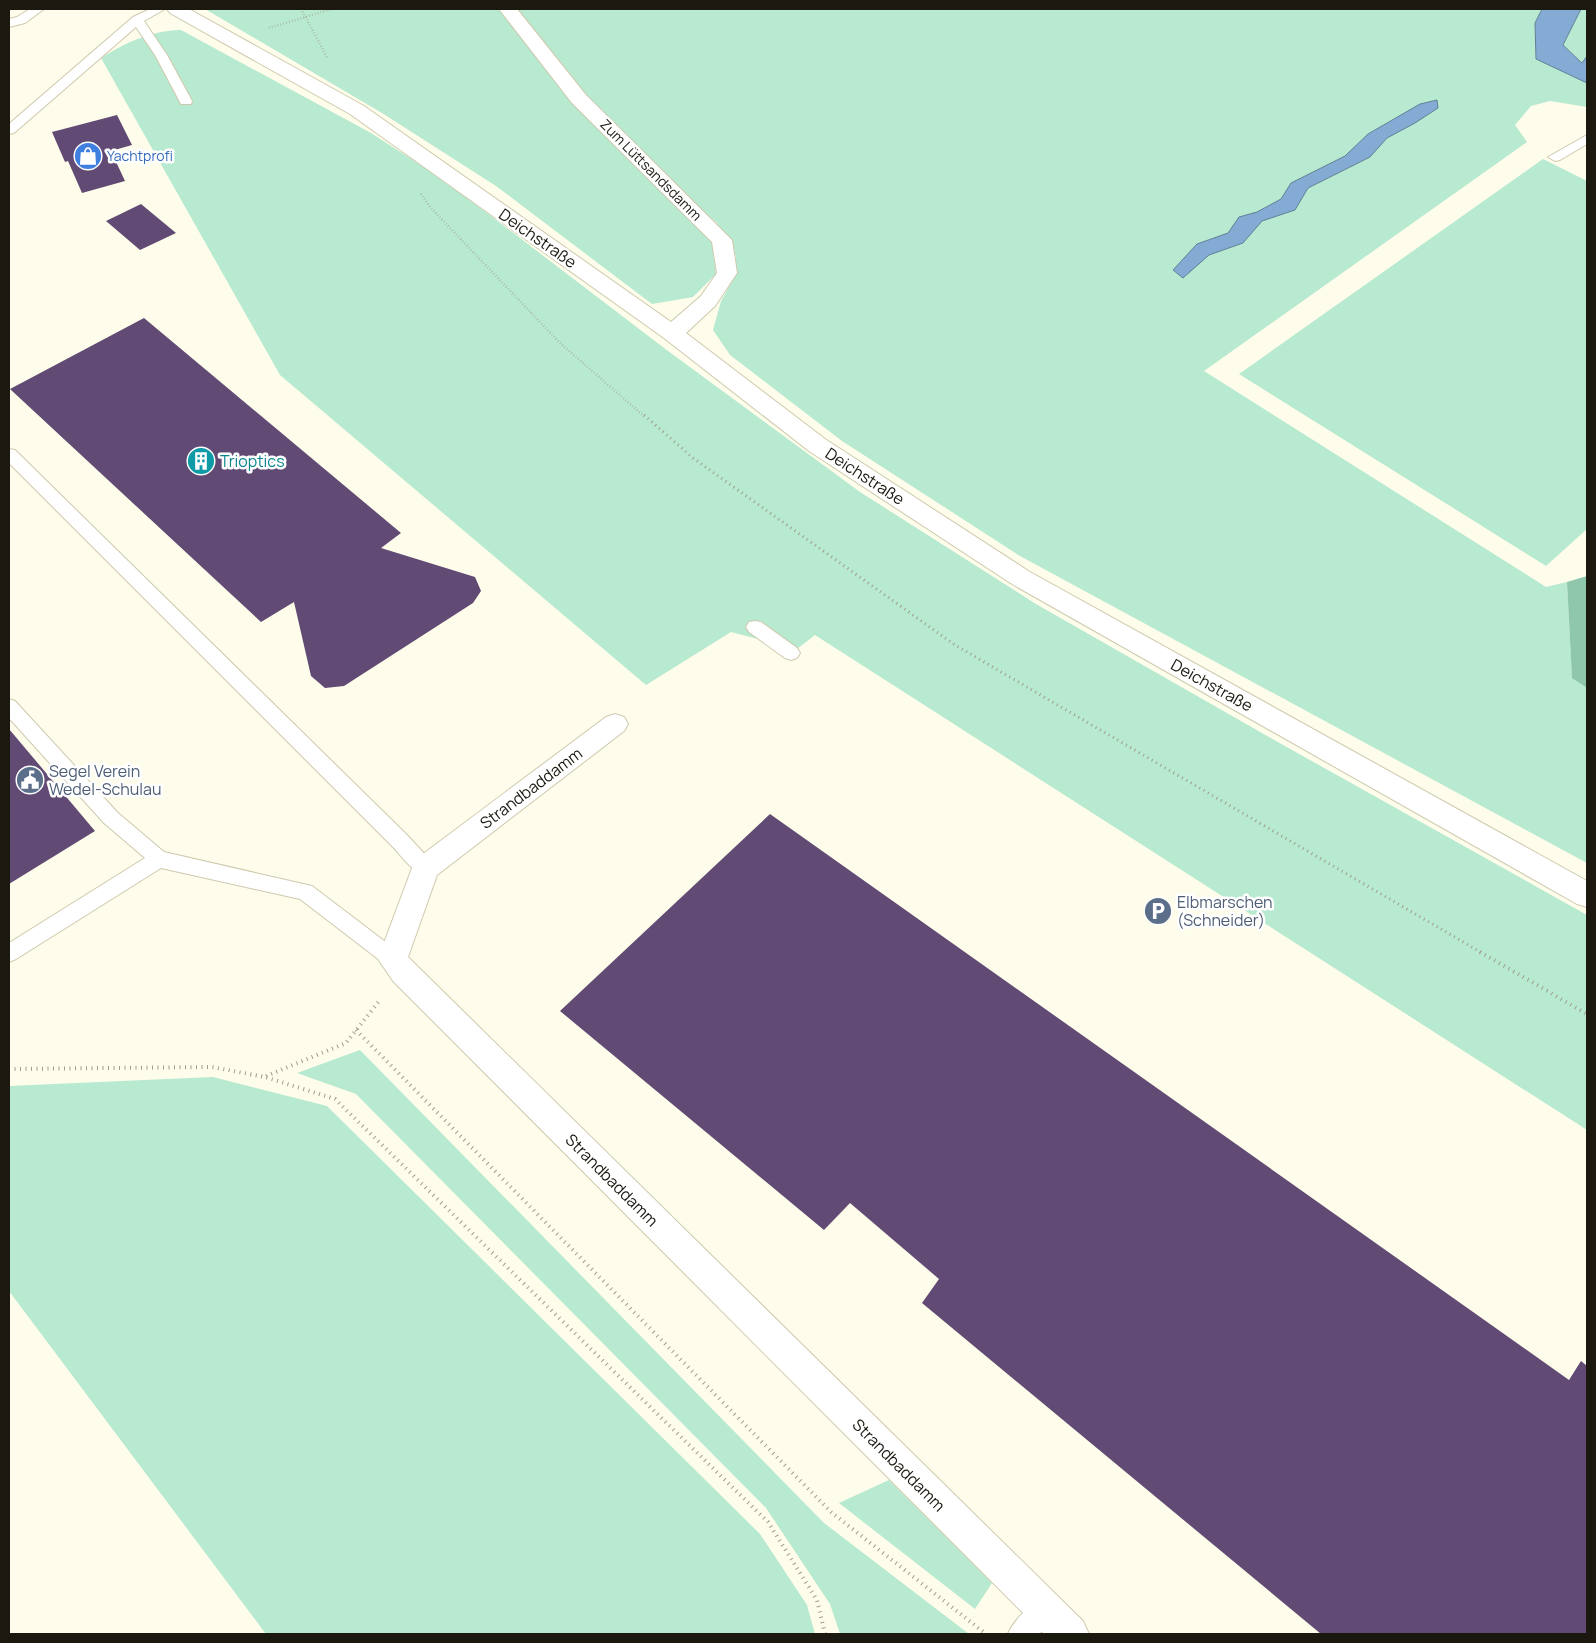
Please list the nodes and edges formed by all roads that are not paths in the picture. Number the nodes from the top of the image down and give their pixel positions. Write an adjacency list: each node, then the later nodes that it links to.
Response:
1 (38, 9): 6 (lane)
2 (159, 9): 5 (lane)
3 (176, 9): 11 (street, Deichstraße)
4 (508, 9): 11 (street, Zum Lüttsandsdamm)
5 (137, 20): 7 (lane); 8 (lane)
6 (9, 24)
7 (186, 101)
8 (9, 130)
9 (1587, 139): 10 (lane)
10 (1555, 157)
11 (672, 333): 19 (street, Deichstraße)
12 (9, 454): 18 (lane)
13 (755, 627): 14 (lane)
14 (791, 653)
15 (9, 706): 17 (lane)
16 (615, 724): 18 (street, Strandbaddamm)
17 (159, 859): 20 (lane); 21 (lane)
18 (425, 868): 21 (street)
19 (1587, 895)
20 (9, 953)
21 (398, 966): 22 (street, Strandbaddamm)
22 (1046, 1611): 23 (lane); 24 (street, Strandbaddamm)
23 (1020, 1634)
24 (1070, 1634)

